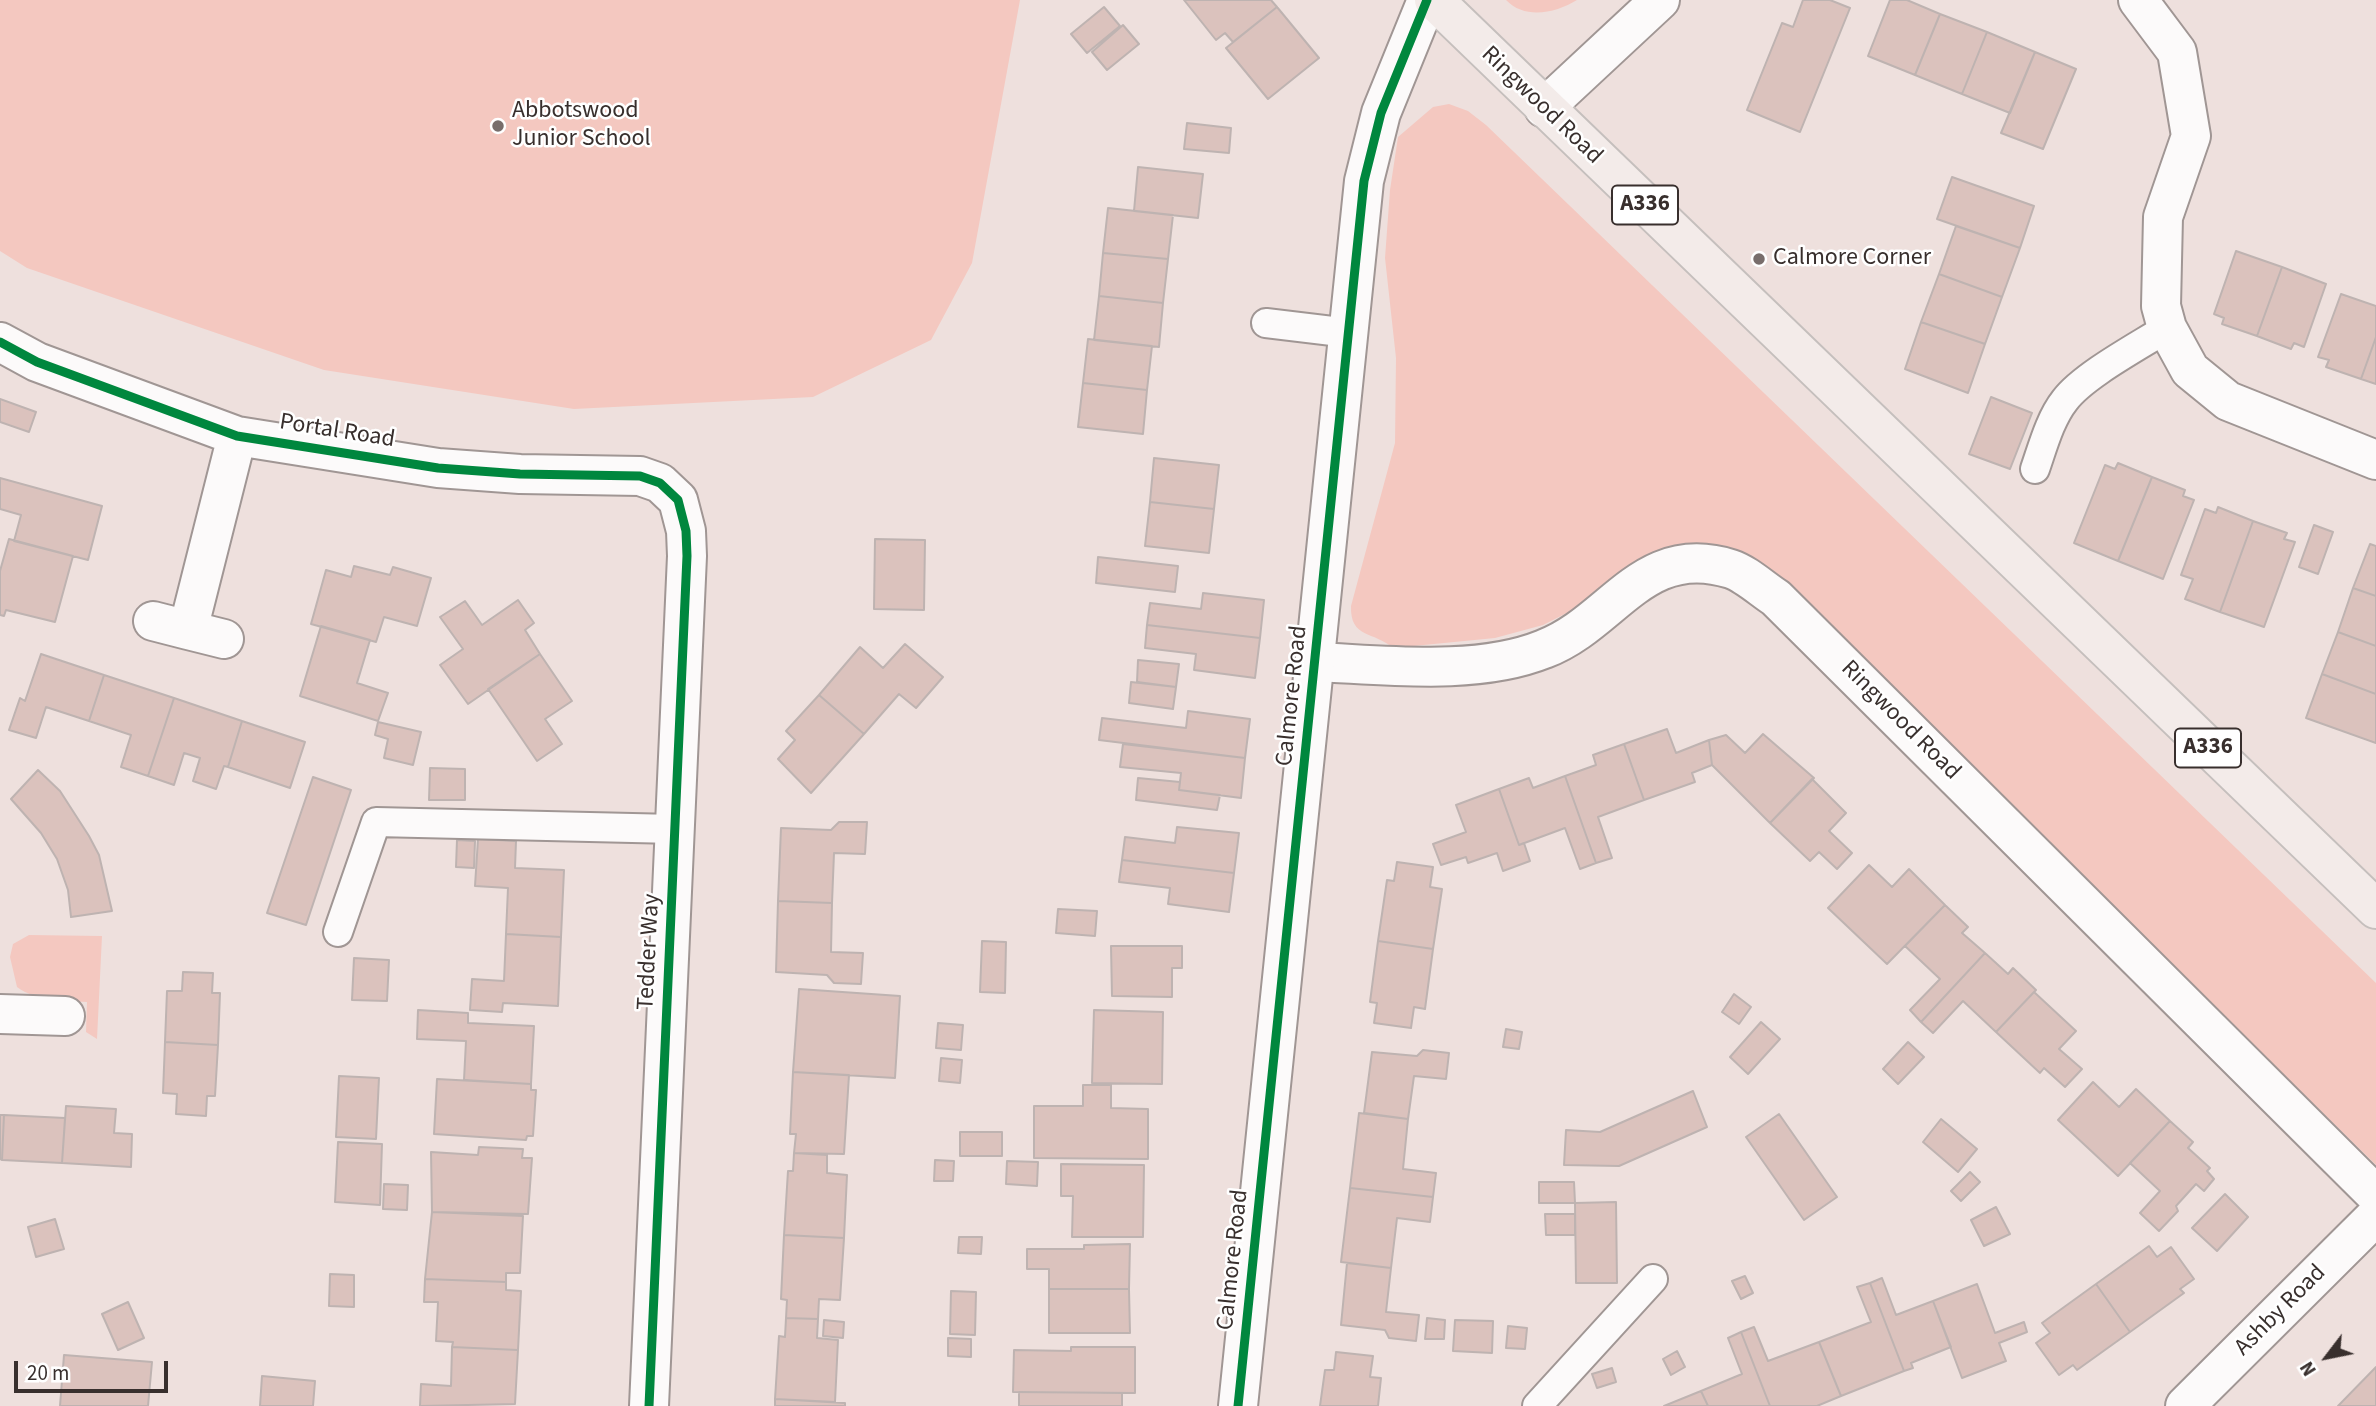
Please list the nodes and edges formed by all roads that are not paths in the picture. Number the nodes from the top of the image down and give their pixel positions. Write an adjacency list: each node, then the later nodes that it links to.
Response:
1 (1427, 0): 8 (street, Calmore Road)
2 (1434, 0): 5 (main road, Ringwood Road / A336)
3 (1660, 0): 5 (street)
4 (2138, 0): 7 (street)
5 (1544, 108): 17 (main road, Ringwood Road / A336)
6 (1266, 323): 8 (lane)
7 (2167, 328): 11 (street); 12 (lane)
8 (1349, 333): 15 (street, Calmore Road)
9 (0, 342): 10 (street, Portal Road)
10 (237, 436): 13 (street, Portal Road); 14 (street)
11 (2376, 460)
12 (2035, 469)
13 (678, 500): 16 (street, Tedder Way)
14 (188, 630)
15 (1316, 662): 21 (street, Ringwood Road); 25 (street, Calmore Road)
16 (675, 828): 18 (lane); 24 (street, Tedder Way)
17 (2376, 909)
18 (338, 932)
19 (0, 1014): 20 (street)
20 (65, 1016)
21 (2376, 1195)
22 (2376, 1216): 27 (street, Ashby Road)
23 (1653, 1279): 26 (lane)
24 (649, 1406)
25 (1238, 1406)
26 (1537, 1406)
27 (2185, 1406)

